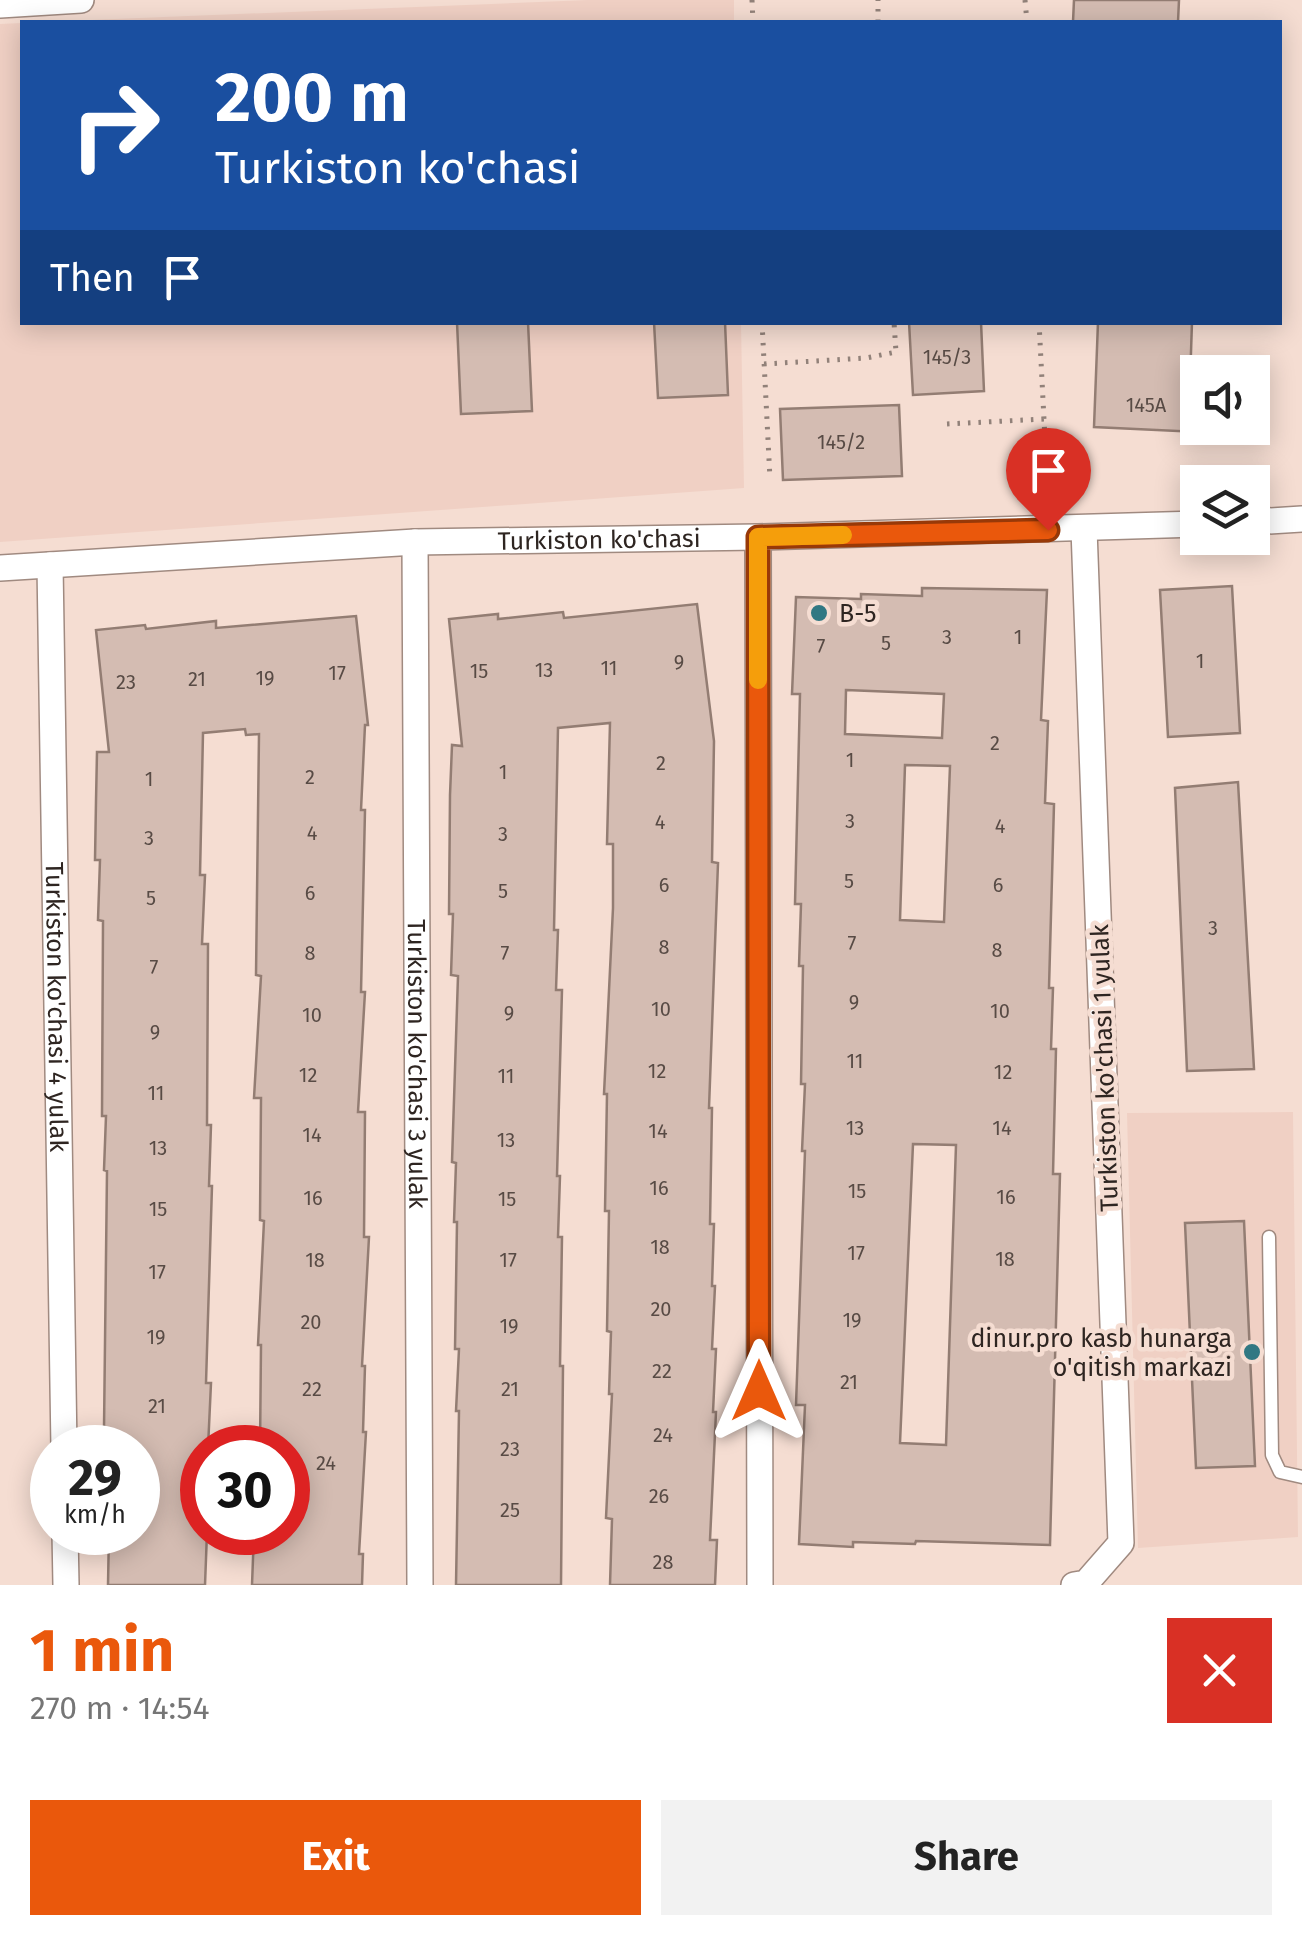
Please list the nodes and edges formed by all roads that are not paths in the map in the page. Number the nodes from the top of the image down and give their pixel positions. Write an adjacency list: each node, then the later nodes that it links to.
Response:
1 (81, 0): 2 (street)
2 (0, 4)
3 (1302, 520): 4 (street)
4 (1270, 521)
5 (1180, 525): 6 (street, Turkiston ko'chasi)
6 (1084, 528): 7 (street, Turkiston ko'chasi); 18 (street, Turkiston ko'chasi 1 yulak)
7 (758, 537): 8 (street, Turkiston ko'chasi); 17 (street)
8 (415, 542): 9 (street, Turkiston ko'chasi); 16 (street, Turkiston ko'chasi 3 yulak)
9 (50, 566): 10 (street, Turkiston ko'chasi); 12 (street, Turkiston ko'chasi 4 yulak)
10 (0, 568)
11 (1269, 1237): 13 (lane)
12 (64, 1425)
13 (1302, 1477)
14 (65, 1555): 15 (street)
15 (66, 1585)
16 (420, 1585)
17 (760, 1585)
18 (1074, 1585)

